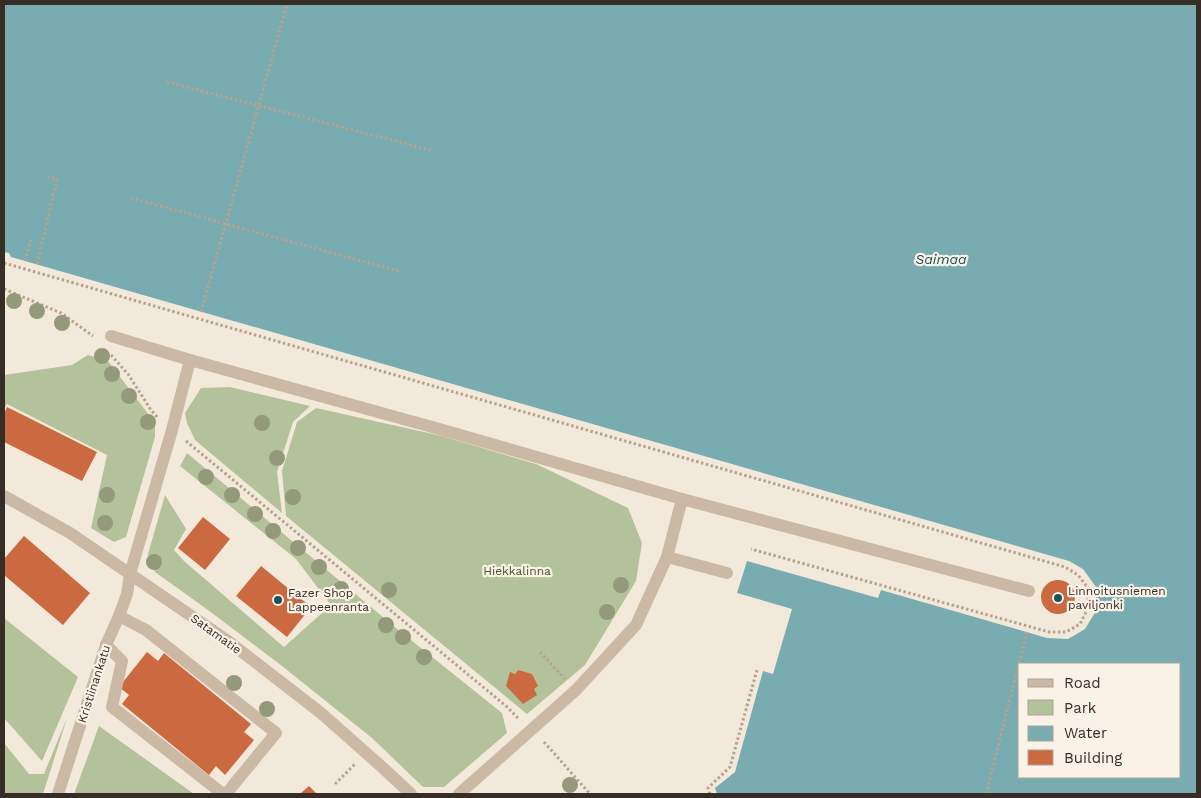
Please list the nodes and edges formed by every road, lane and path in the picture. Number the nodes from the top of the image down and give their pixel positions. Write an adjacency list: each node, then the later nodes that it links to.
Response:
1 (287, 4): 3 (path)
2 (167, 82): 3 (path)
3 (259, 106): 4 (path); 7 (path)
4 (434, 151)
5 (46, 176): 11 (path)
6 (131, 198): 7 (path)
7 (226, 224): 12 (path); 14 (path)
8 (31, 238): 9 (path)
9 (25, 261)
10 (4, 263): 21 (path)
11 (36, 264)
12 (402, 272)
13 (4, 289): 15 (path)
14 (201, 312)
15 (105, 338): 17 (street)
16 (111, 354): 18 (path)
17 (190, 360): 18 (street, Kristiinankatu); 20 (street)
18 (172, 430): 24 (street, Kristiinankatu); 34 (path)
19 (4, 496): 24 (street, Satamatie)
20 (682, 499): 22 (street); 25 (street)
21 (750, 549)
22 (668, 556): 23 (street); 33 (street)
23 (727, 573)
24 (130, 574): 26 (street, Kristiinankatu); 39 (street, Satamatie)
25 (1028, 591)
26 (119, 616): 28 (street, Kristiinankatu); 38 (street)
27 (1027, 632): 30 (path)
28 (106, 645): 37 (street, Kristiinankatu); 38 (street)
29 (540, 652): 33 (path)
30 (1019, 663)
31 (1018, 668): 43 (path)
32 (757, 670): 42 (path)
33 (576, 690): 34 (street)
34 (531, 730): 40 (street); 41 (path)
35 (355, 763): 36 (path)
36 (334, 784)
37 (58, 794)
38 (225, 794)
39 (411, 794)
40 (459, 794)
41 (590, 794)
42 (710, 794)
43 (986, 794)

